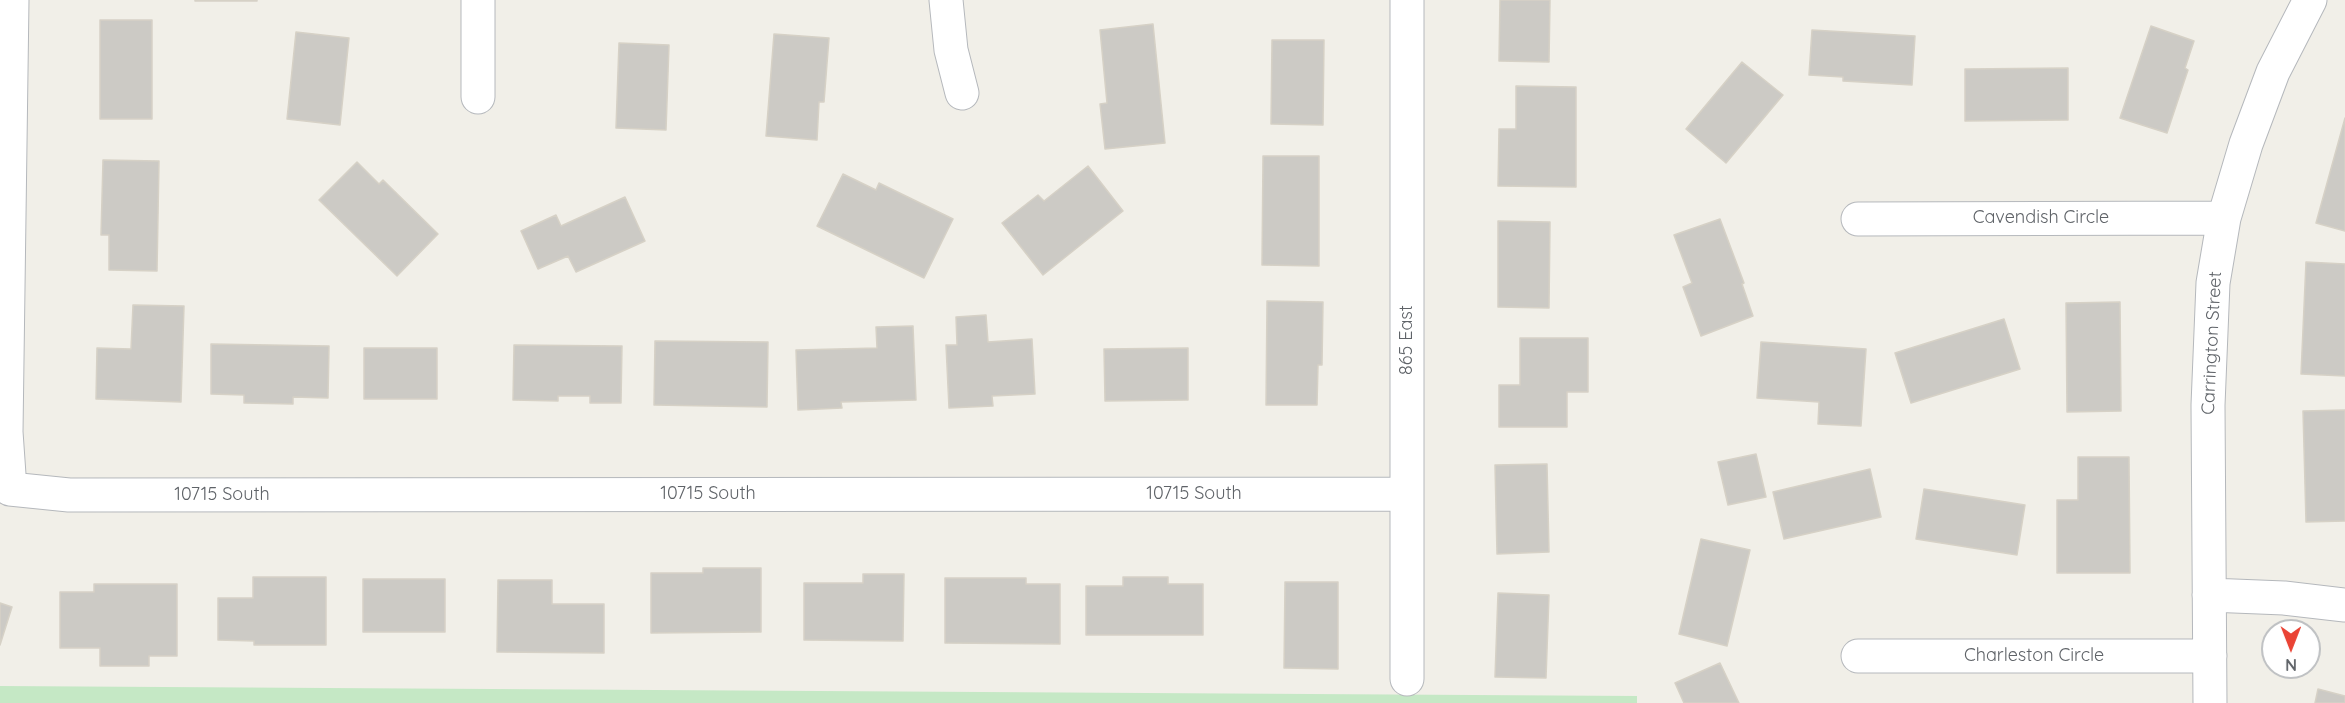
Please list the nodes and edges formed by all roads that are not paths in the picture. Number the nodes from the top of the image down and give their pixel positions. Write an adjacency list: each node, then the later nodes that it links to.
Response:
1 (12, 0): 10 (street, 10715 South)
2 (478, 0): 7 (street)
3 (946, 0): 6 (street)
4 (1407, 0): 10 (street, 865 East)
5 (2310, 0): 8 (street, Carrington Street)
6 (962, 93)
7 (478, 97)
8 (2224, 218): 9 (street, Cavendish Circle); 11 (street, Carrington Street)
9 (1858, 219)
10 (1407, 494): 15 (street, 865 East)
11 (2209, 595): 12 (street); 14 (street, Carrington Street)
12 (2345, 605)
13 (1858, 656): 14 (street, Charleston Circle)
14 (2210, 656): 16 (street, Carrington Street)
15 (1407, 679)
16 (2210, 703)

